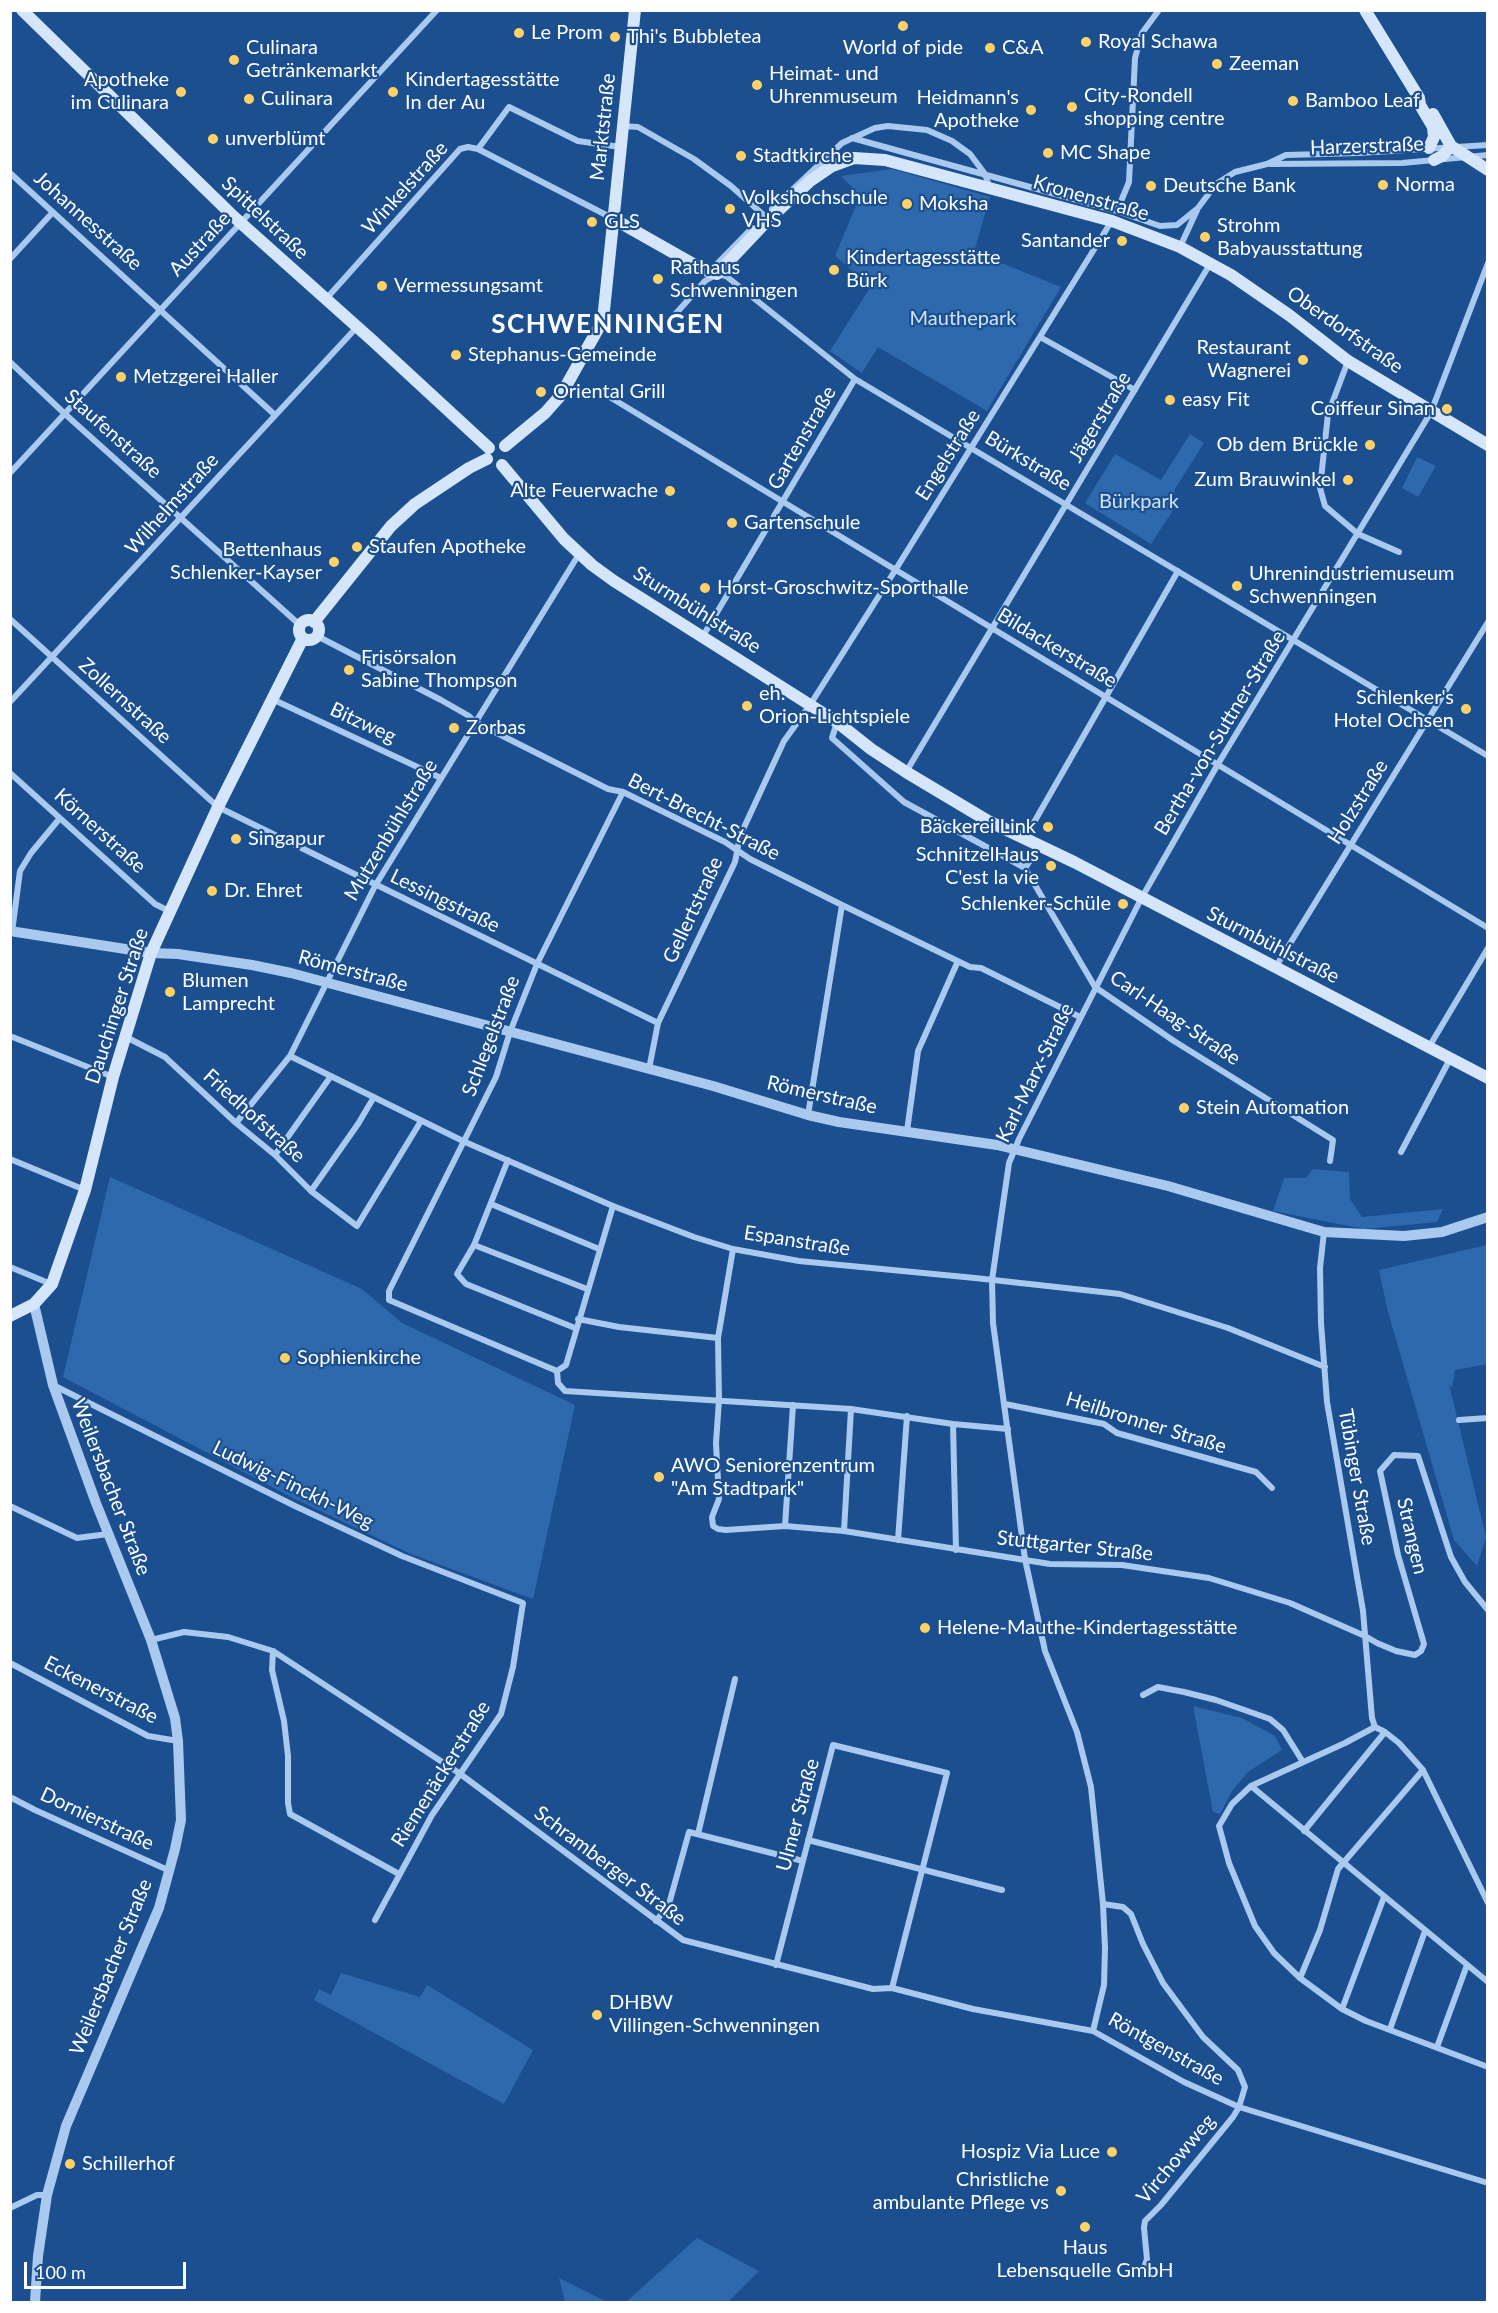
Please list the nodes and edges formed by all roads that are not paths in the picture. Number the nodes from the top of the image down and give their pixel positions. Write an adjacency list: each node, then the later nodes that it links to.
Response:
1 (22, 10): 29 (main road, Spittelstraße)
2 (437, 10): 29 (street, Austraße)
3 (635, 10): 7 (main road, Marktstraße)
4 (1159, 10): 26 (street, Engelstraße)
5 (1365, 10): 6 (main road)
6 (1419, 98): 11 (main road); 13 (main road)
7 (622, 126): 12 (main road, Marktstraße); 28 (street)
8 (852, 138): 9 (street); 21 (street, Kronenstraße); 21 (street)
9 (842, 143): 22 (street); 28 (street)
10 (1488, 145): 11 (street, Harzerstraße)
11 (1455, 146): 13 (street, Harzerstraße); 16 (main road); 17 (main road)
12 (620, 147): 14 (street, Winkelstraße); 27 (main road, Marktstraße)
13 (1429, 147): 18 (street, Harzerstraße)
14 (478, 149): 27 (street); 36 (street, Winkelstraße)
15 (1488, 155): 16 (street, Harzerstraße)
16 (1467, 158): 17 (street, Harzerstraße); 19 (main road)
17 (1434, 160): 18 (street, Harzerstraße)
18 (1267, 164): 24 (street, Harzerstraße)
19 (1488, 170)
20 (10, 173): 25 (street, Johannesstraße)
21 (985, 174): 23 (street); 26 (street, Kronenstraße)
22 (810, 181): 23 (main road, Kronenstraße); 28 (main road)
23 (991, 189): 26 (main road, Kronenstraße)
24 (1198, 208): 30 (street, Harzerstraße); 31 (street, Harzerstraße)
25 (53, 212): 32 (street); 37 (street, Johannesstraße)
26 (1115, 216): 30 (street, Kronenstraße); 31 (main road, Kronenstraße); 40 (street, Engelstraße)
27 (612, 218): 35 (main road); 50 (main road, Marktstraße)
28 (766, 218): 35 (main road)
29 (242, 224): 36 (main road, Spittelstraße); 37 (street, Austraße)
30 (1172, 226)
31 (1180, 247): 34 (main road, Oberdorfstraße)
32 (10, 259)
33 (1488, 263): 46 (street, Bertha-von-Suttner-Straße)
34 (1210, 264): 41 (main road, Oberdorfstraße); 44 (street, Jägerstraße)
35 (713, 273): 38 (street); 43 (street, Bürkstraße)
36 (325, 300): 39 (main road, Spittelstraße)
37 (162, 310): 47 (street, Austraße); 48 (street, Johannesstraße)
38 (671, 319)
39 (357, 327): 48 (street, Wilhelmstraße); 52 (main road, Spittelstraße)
40 (1040, 337): 44 (street); 51 (street, Engelstraße)
41 (1348, 361): 46 (main road, Oberdorfstraße); 58 (street)
42 (10, 362): 47 (street, Staufenstraße)
43 (855, 379): 51 (street, Bürkstraße); 55 (street, Gartenstraße)
44 (1135, 390): 56 (street, Jägerstraße)
45 (608, 396): 55 (street, Bildackerstraße)
46 (1431, 412): 49 (main road, Oberdorfstraße); 58 (street, Bertha-von-Suttner-Straße)
47 (64, 414): 54 (street, Austraße); 57 (street, Staufenstraße)
48 (275, 415): 57 (street, Wilhelmstraße)
49 (1488, 445)
50 (505, 446): 52 (main road); 53 (main road)
51 (973, 447): 56 (street, Bürkstraße); 61 (street, Engelstraße)
52 (488, 453): 53 (main road); 63 (main road)
53 (502, 465): 60 (main road, Sturmbühlstraße)
54 (10, 473)
55 (784, 502): 61 (street, Bildackerstraße); 69 (street, Gartenstraße)
56 (1066, 504): 62 (street, Bürkstraße); 66 (street, Jägerstraße)
57 (182, 518): 67 (street, Staufenstraße); 71 (street, Wilhelmstraße)
58 (1358, 534): 59 (street); 70 (street, Bertha-von-Suttner-Straße)
59 (1399, 552)
60 (579, 554): 69 (main road, Sturmbühlstraße); 76 (street, Mutzenbühlstraße)
61 (896, 569): 66 (street, Bildackerstraße); 75 (street, Engelstraße)
62 (1178, 572): 70 (street, Bürkstraße); 72 (street)
63 (316, 618): 67 (main road); 68 (main road)
64 (10, 619): 71 (street, Zollernstraße)
65 (1488, 622): 78 (street, Holzstraße)
66 (991, 627): 72 (street, Bildackerstraße); 81 (street, Jägerstraße)
67 (302, 635): 68 (main road); 73 (main road, Dauchinger Straße)
68 (317, 636): 76 (street, Bert-Brecht-Straße)
69 (703, 636): 75 (main road, Sturmbühlstraße)
70 (1293, 641): 78 (street, Bürkstraße); 80 (street, Bertha-von-Suttner-Straße)
71 (52, 657): 74 (street, Wilhelmstraße); 85 (street, Zollernstraße)
72 (1105, 696): 80 (street, Bildackerstraße); 87 (street)
73 (271, 699): 83 (street, Bitzweg); 85 (main road, Dauchinger Straße)
74 (10, 702)
75 (810, 705): 77 (main road, Sturmbühlstraße); 90 (street, Gellertstraße)
76 (475, 722): 83 (street, Mutzenbühlstraße); 84 (street, Bert-Brecht-Straße)
77 (837, 722): 81 (main road, Sturmbühlstraße); 91 (street)
78 (1427, 722): 79 (street, Bürkstraße); 88 (street, Holzstraße)
79 (1488, 756)
80 (1218, 764): 88 (street, Bildackerstraße); 93 (street, Bertha-von-Suttner-Straße)
81 (906, 772): 87 (main road, Sturmbühlstraße)
82 (10, 773): 86 (street, Körnerstraße)
83 (441, 778): 92 (street, Mutzenbühlstraße)
84 (623, 792): 90 (street, Bert-Brecht-Straße); 101 (street, Schlegelstraße)
85 (218, 807): 92 (street, Lessingstraße); 95 (main road, Dauchinger Straße)
86 (60, 818): 95 (street, Körnerstraße); 97 (street)
87 (1025, 839): 89 (main road, Sturmbühlstraße)
88 (1350, 845): 96 (street, Bildackerstraße); 102 (street, Holzstraße)
89 (1040, 846): 91 (street); 93 (main road, Sturmbühlstraße)
90 (737, 852): 94 (street, Bert-Brecht-Straße); 106 (street, Gellertstraße)
91 (1025, 868): 104 (street, Carl-Haag-Straße)
92 (375, 886): 101 (street, Lessingstraße); 103 (street, Mutzenbühlstraße)
93 (1142, 899): 102 (main road, Sturmbühlstraße); 104 (street, Karl-Marx-Straße)
94 (842, 905): 100 (street, Bert-Brecht-Straße); 118 (street)
95 (169, 911): 99 (main road, Dauchinger Straße)
96 (1488, 927)
97 (11, 931): 99 (street, Römerstraße)
98 (1488, 948): 110 (street)
99 (151, 953): 103 (street, Römerstraße); 109 (main road, Dauchinger Straße)
100 (958, 961): 105 (street, Bert-Brecht-Straße); 121 (street)
101 (537, 964): 106 (street, Lessingstraße); 107 (street, Schlegelstraße)
102 (1275, 968): 110 (main road, Sturmbühlstraße)
103 (326, 982): 107 (street, Römerstraße); 111 (street, Mutzenbühlstraße)
104 (1095, 987): 105 (street, Karl-Marx-Straße); 128 (street, Carl-Haag-Straße)
105 (1080, 1017): 123 (street, Karl-Marx-Straße)
106 (658, 1023): 113 (street, Gellertstraße)
107 (510, 1032): 113 (street, Römerstraße); 122 (street, Schlegelstraße)
108 (10, 1036): 114 (street)
109 (126, 1037): 114 (main road, Dauchinger Straße); 120 (street, Friedhofstraße)
110 (1429, 1047): 112 (main road, Sturmbühlstraße)
111 (290, 1056): 115 (street, Espanstraße); 120 (street, Mutzenbühlstraße)
112 (1450, 1058): 116 (main road, Sturmbühlstraße); 124 (street)
113 (648, 1070): 118 (street, Römerstraße)
114 (113, 1077): 129 (main road, Dauchinger Straße)
115 (331, 1077): 117 (street, Espanstraße); 125 (street)
116 (1488, 1078)
117 (374, 1097): 119 (street, Espanstraße); 130 (street)
118 (808, 1115): 121 (street, Römerstraße)
119 (421, 1121): 122 (street, Espanstraße); 130 (street, Friedhofstraße)
120 (236, 1123): 125 (street, Friedhofstraße)
121 (907, 1131): 123 (street, Römerstraße)
122 (465, 1142): 127 (street, Espanstraße); 148 (street, Schlegelstraße)
123 (1014, 1150): 134 (street, Römerstraße); 139 (street, Karl-Marx-Straße)
124 (1401, 1152)
125 (275, 1155): 130 (street, Friedhofstraße)
126 (10, 1159): 129 (street)
127 (508, 1160): 131 (street); 132 (street, Espanstraße)
128 (1330, 1161)
129 (85, 1190): 140 (main road, Dauchinger Straße)
130 (311, 1191)
131 (491, 1204): 135 (street); 136 (street)
132 (613, 1206): 136 (street); 137 (street, Espanstraße)
133 (1488, 1217): 134 (street, Römerstraße)
134 (1324, 1232): 147 (street, Tübinger Straße)
135 (474, 1245): 141 (street); 145 (street)
136 (599, 1249): 141 (street)
137 (733, 1249): 139 (street, Espanstraße); 146 (street)
138 (10, 1267): 140 (street)
139 (992, 1280): 147 (street, Espanstraße); 151 (street, Karl-Marx-Straße)
140 (52, 1284): 142 (main road, Dauchinger Straße)
141 (587, 1288): 144 (street)
142 (34, 1304): 143 (main road, Dauchinger Straße); 149 (street, Weilersbacher Straße)
143 (10, 1316)
144 (578, 1319): 145 (street); 146 (street)
145 (575, 1328): 148 (street)
146 (718, 1338): 150 (street)
147 (1325, 1367): 169 (street, Tübinger Straße)
148 (557, 1371): 150 (street)
149 (53, 1385): 163 (street, Weilersbacher Straße); 167 (street, Ludwig-Finckh-Weg)
150 (719, 1400): 152 (street); 161 (street, Stuttgarter Straße)
151 (1005, 1404): 158 (street, Karl-Marx-Straße); 159 (street, Heilbronner Straße)
152 (792, 1405): 153 (street); 161 (street)
153 (851, 1408): 154 (street); 162 (street)
154 (907, 1416): 157 (street); 164 (street)
155 (1488, 1418): 156 (street)
156 (1459, 1420)
157 (953, 1424): 158 (street); 165 (street)
158 (1008, 1429): 166 (street, Karl-Marx-Straße)
159 (1272, 1488)
160 (10, 1506): 163 (street)
161 (785, 1526): 162 (street, Stuttgarter Straße)
162 (844, 1531): 164 (street, Stuttgarter Straße)
163 (108, 1534): 170 (street, Weilersbacher Straße)
164 (898, 1540): 165 (street, Stuttgarter Straße)
165 (956, 1550): 166 (street, Stuttgarter Straße)
166 (1025, 1559): 169 (street, Stuttgarter Straße); 195 (street, Röntgenstraße)
167 (524, 1604): 181 (street, Riemenäckerstraße)
168 (1488, 1610): 172 (street, Strangen)
169 (1365, 1636): 172 (street, Stuttgarter Straße); 176 (street, Tübinger Straße)
170 (151, 1640): 171 (street, Schramberger Straße); 178 (street, Weilersbacher Straße)
171 (273, 1651): 181 (street, Schramberger Straße); 191 (street)
172 (1421, 1652)
173 (10, 1663): 178 (street, Eckenerstraße)
174 (735, 1679): 185 (street)
175 (1143, 1695): 179 (street)
176 (1375, 1727): 177 (street); 179 (street)
177 (1385, 1732): 180 (street); 184 (street)
178 (178, 1741): 189 (street, Weilersbacher Straße)
179 (1303, 1762): 182 (street)
180 (1423, 1770): 188 (street); 194 (street)
181 (459, 1773): 191 (street, Riemenäckerstraße); 197 (street, Schramberger Straße)
182 (1251, 1786): 184 (street); 201 (street)
183 (10, 1797): 189 (street, Dornierstraße)
184 (1304, 1831): 188 (street)
185 (698, 1834): 187 (street); 197 (street)
186 (808, 1840): 187 (street, Ulmer Straße); 190 (street); 190 (street, Ulmer Straße)
187 (803, 1861): 199 (street, Ulmer Straße)
188 (1344, 1863): 193 (street); 201 (street)
189 (170, 1870): 211 (street, Weilersbacher Straße)
190 (922, 1870): 192 (street); 203 (street, Ulmer Straße)
191 (399, 1874): 196 (street, Riemenäckerstraße)
192 (1002, 1890)
193 (1384, 1897): 198 (street); 204 (street)
194 (1488, 1902)
195 (1103, 1904): 206 (street, Röntgenstraße); 209 (street, Röntgenstraße)
196 (375, 1920)
197 (656, 1921): 199 (street, Schramberger Straße)
198 (1425, 1930): 200 (street); 205 (street)
199 (776, 1965): 203 (street, Schramberger Straße)
200 (1467, 1965): 202 (street); 207 (street)
201 (1300, 1978): 204 (street)
202 (1488, 1982)
203 (892, 1988): 206 (street, Schramberger Straße)
204 (1342, 2009): 205 (street)
205 (1390, 2030): 207 (street)
206 (1093, 2031): 209 (street, Röntgenstraße)
207 (1437, 2047): 208 (street)
208 (1488, 2067)
209 (1239, 2107): 210 (street, Röntgenstraße); 213 (street, Virchowweg)
210 (1488, 2183)
211 (47, 2195): 212 (street); 214 (street, Weilersbacher Straße)
212 (10, 2208)
213 (1143, 2270)
214 (35, 2302)

